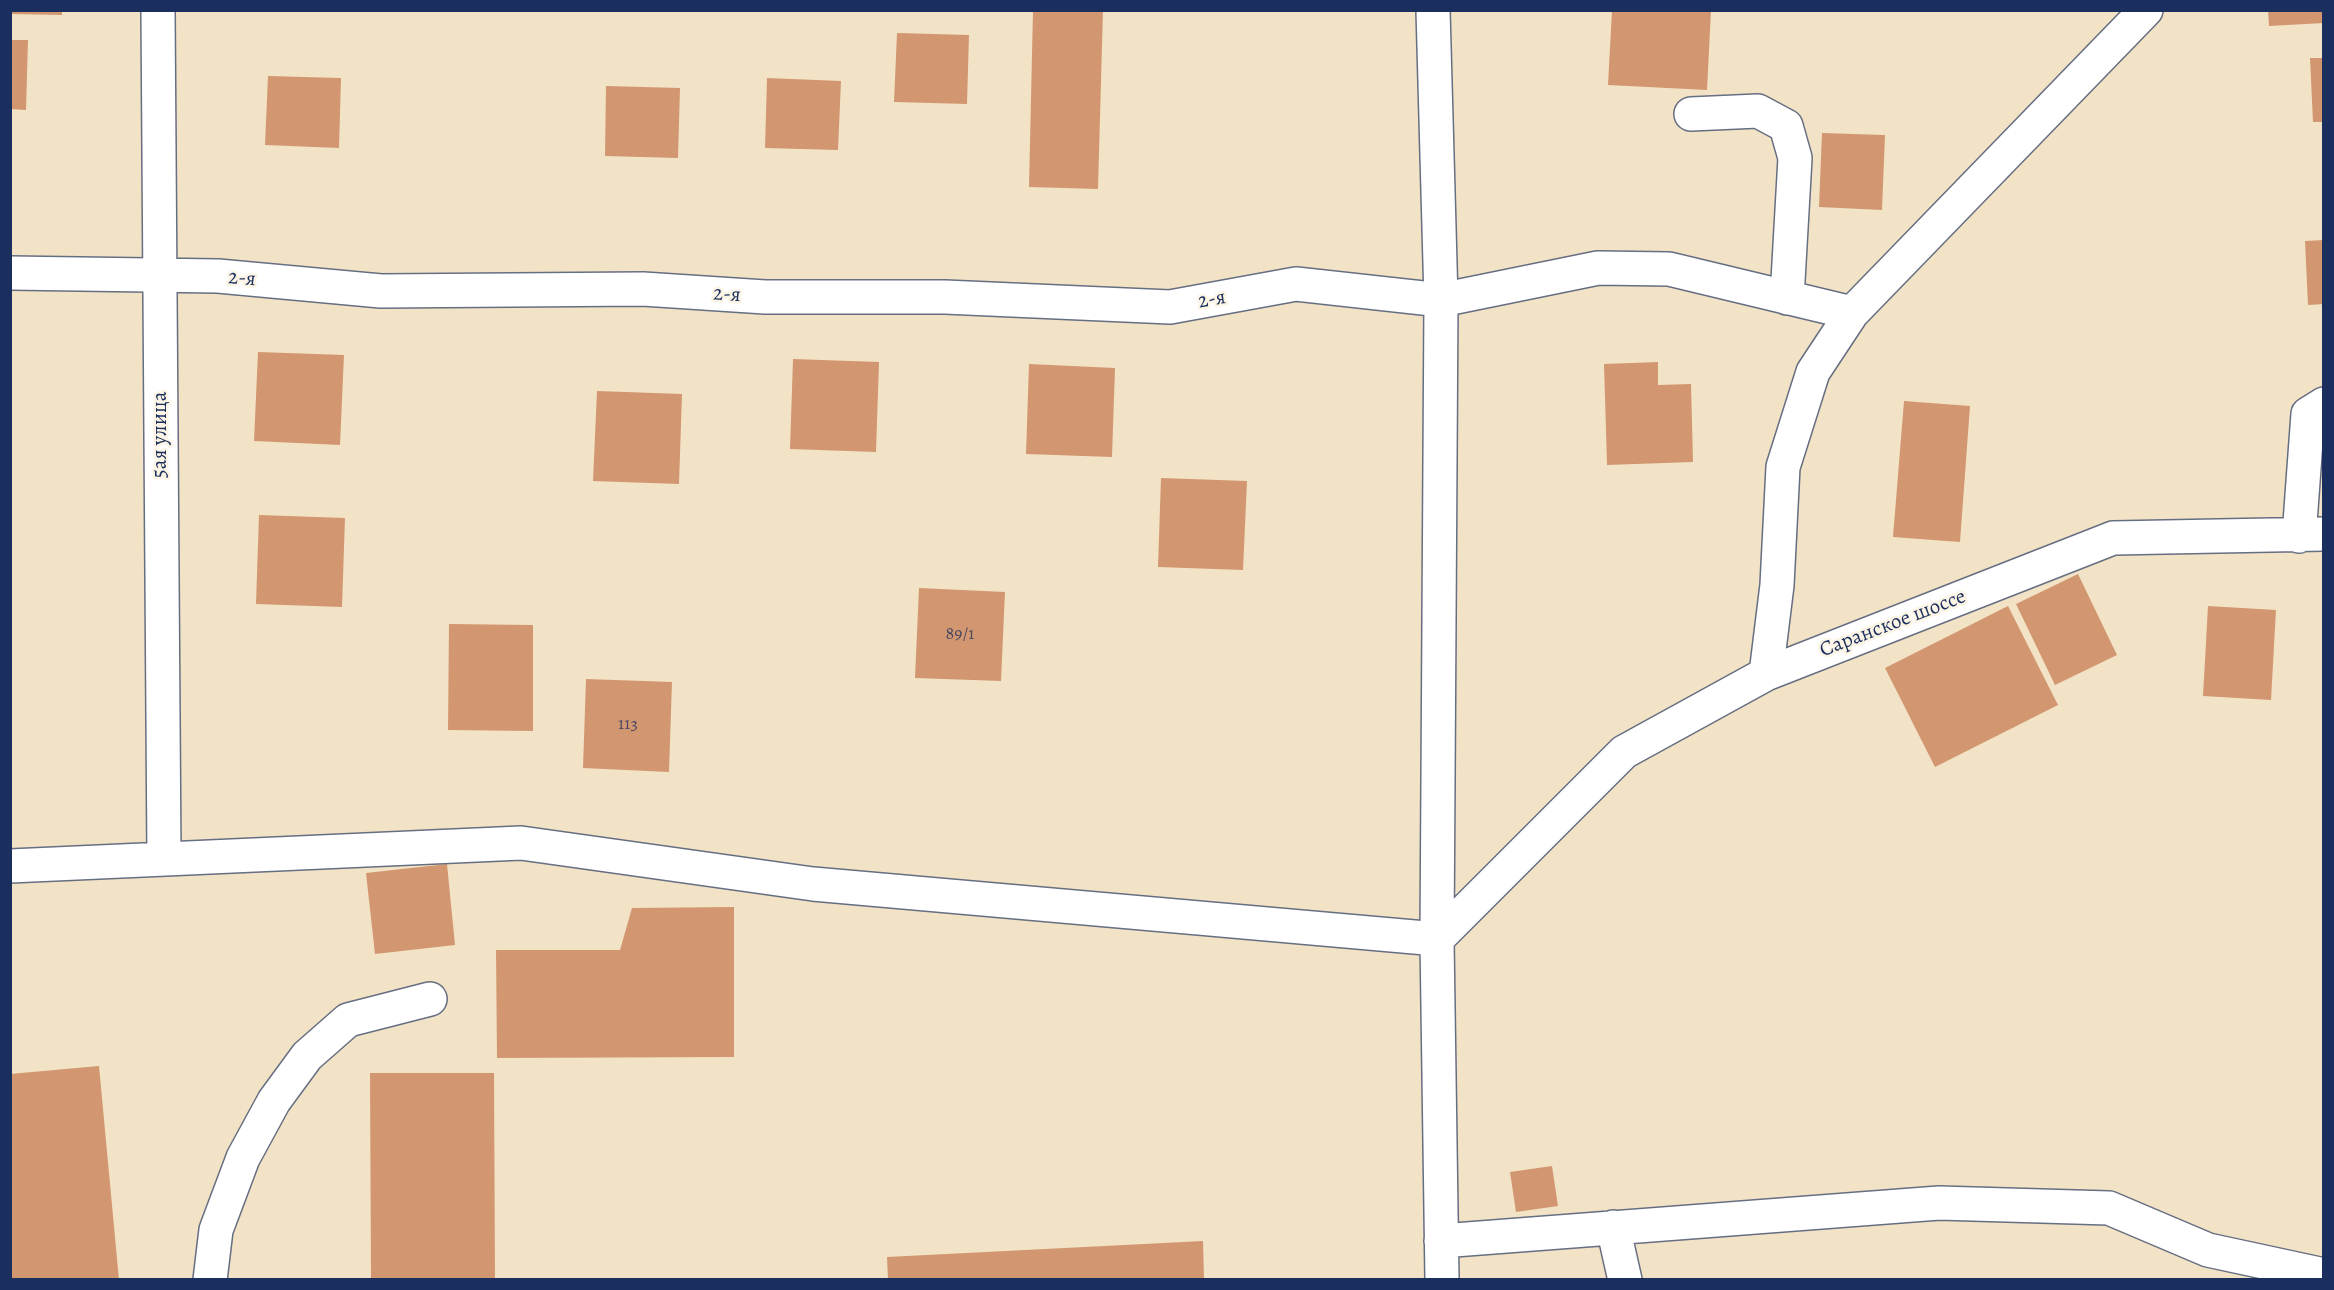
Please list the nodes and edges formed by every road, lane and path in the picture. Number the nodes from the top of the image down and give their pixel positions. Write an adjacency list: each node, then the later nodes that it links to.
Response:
1 (158, 10): 6 (street, 5ая улица)
2 (1433, 10): 8 (street)
3 (2146, 10): 9 (street)
4 (1691, 114): 7 (street)
5 (10, 273): 6 (street, 2-я)
6 (160, 275): 8 (street, 2-я); 13 (street, 5ая улица)
7 (1787, 298): 8 (street, 2-я); 9 (street, 2-я)
8 (1441, 300): 15 (street)
9 (1852, 313): 12 (street)
10 (2316, 409): 11 (street, Саранское шоссе)
11 (2311, 535): 12 (street, Саранское шоссе)
12 (1766, 674): 15 (street, Саранское шоссе)
13 (164, 859): 14 (street); 15 (street)
14 (10, 866)
15 (1437, 939): 18 (street)
16 (430, 999): 20 (street)
17 (1613, 1227): 18 (street); 19 (street); 22 (street)
18 (1441, 1241): 21 (street)
19 (2324, 1275)
20 (210, 1280)
21 (1442, 1280)
22 (1625, 1280)

